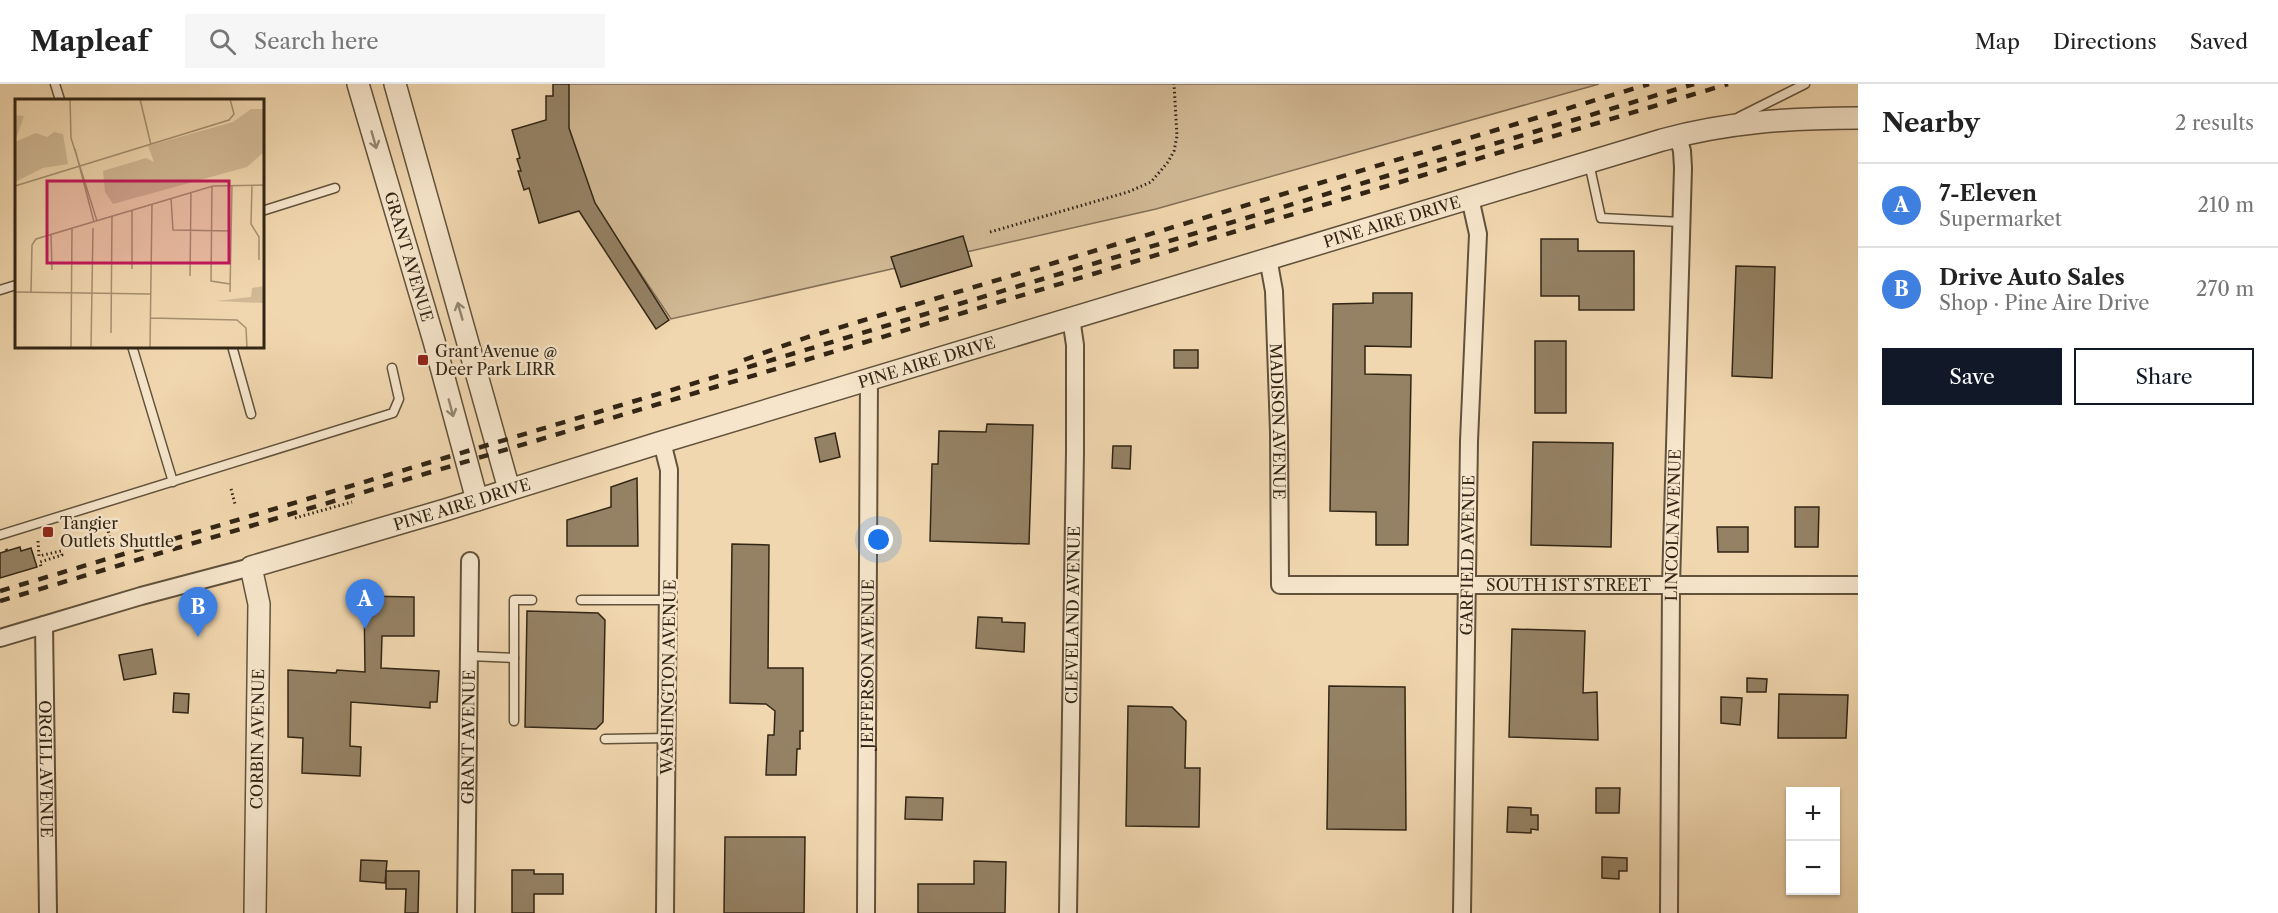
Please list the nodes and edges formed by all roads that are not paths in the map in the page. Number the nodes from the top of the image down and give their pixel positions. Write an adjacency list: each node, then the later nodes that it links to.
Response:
1 (55, 84): 5 (lane)
2 (358, 84): 26 (street, GRANT AVENUE, one-way to 26)
3 (395, 84): 25 (street, GRANT AVENUE, one-way to 3)
4 (1805, 84): 7 (lane)
5 (60, 99)
6 (1858, 118): 7 (street, PINE AIRE DRIVE)
7 (1723, 125): 8 (street, PINE AIRE DRIVE)
8 (1678, 136): 9 (street, PINE AIRE DRIVE); 13 (street, LINCOLN AVENUE)
9 (1589, 162): 11 (street, PINE AIRE DRIVE); 13 (lane)
10 (335, 188): 12 (lane)
11 (1470, 198): 14 (street, PINE AIRE DRIVE); 31 (street, GARFIELD AVENUE)
12 (264, 211)
13 (1681, 222): 32 (street, LINCOLN AVENUE)
14 (1268, 258): 17 (street, PINE AIRE DRIVE); 30 (street, MADISON AVENUE)
15 (15, 285): 16 (lane)
16 (0, 290)
17 (1071, 318): 21 (street, PINE AIRE DRIVE); 49 (street, CLEVELAND AVENUE)
18 (133, 348): 24 (lane)
19 (233, 348): 22 (lane)
20 (392, 368): 24 (lane)
21 (869, 379): 23 (street, PINE AIRE DRIVE); 48 (street, JEFFERSON AVENUE)
22 (251, 414)
23 (662, 442): 25 (street, PINE AIRE DRIVE); 36 (street, WASHINGTON AVENUE)
24 (173, 482): 27 (lane)
25 (509, 489): 26 (street, PINE AIRE DRIVE)
26 (477, 500): 29 (street, PINE AIRE DRIVE)
27 (0, 535)
28 (470, 561): 39 (street, GRANT AVENUE)
29 (251, 567): 37 (street, PINE AIRE DRIVE); 45 (street, CORBIN AVENUE)
30 (1280, 585): 31 (street, SOUTH 1ST STREET)
31 (1468, 585): 32 (street, SOUTH 1ST STREET); 50 (street, GARFIELD AVENUE)
32 (1671, 585): 33 (street, SOUTH 1ST STREET); 51 (street, LINCOLN AVENUE)
33 (1858, 585)
34 (532, 600): 40 (lane)
35 (581, 600): 36 (lane)
36 (669, 600): 42 (street, WASHINGTON AVENUE)
37 (44, 625): 38 (street, PINE AIRE DRIVE); 44 (street, ORGILL AVENUE)
38 (0, 638)
39 (469, 656): 40 (lane); 46 (street, GRANT AVENUE)
40 (514, 658): 41 (lane)
41 (514, 721)
42 (667, 738): 43 (lane); 47 (street, WASHINGTON AVENUE)
43 (605, 739)
44 (48, 913)
45 (255, 913)
46 (466, 913)
47 (665, 913)
48 (866, 913)
49 (1068, 913)
50 (1462, 913)
51 (1670, 913)

